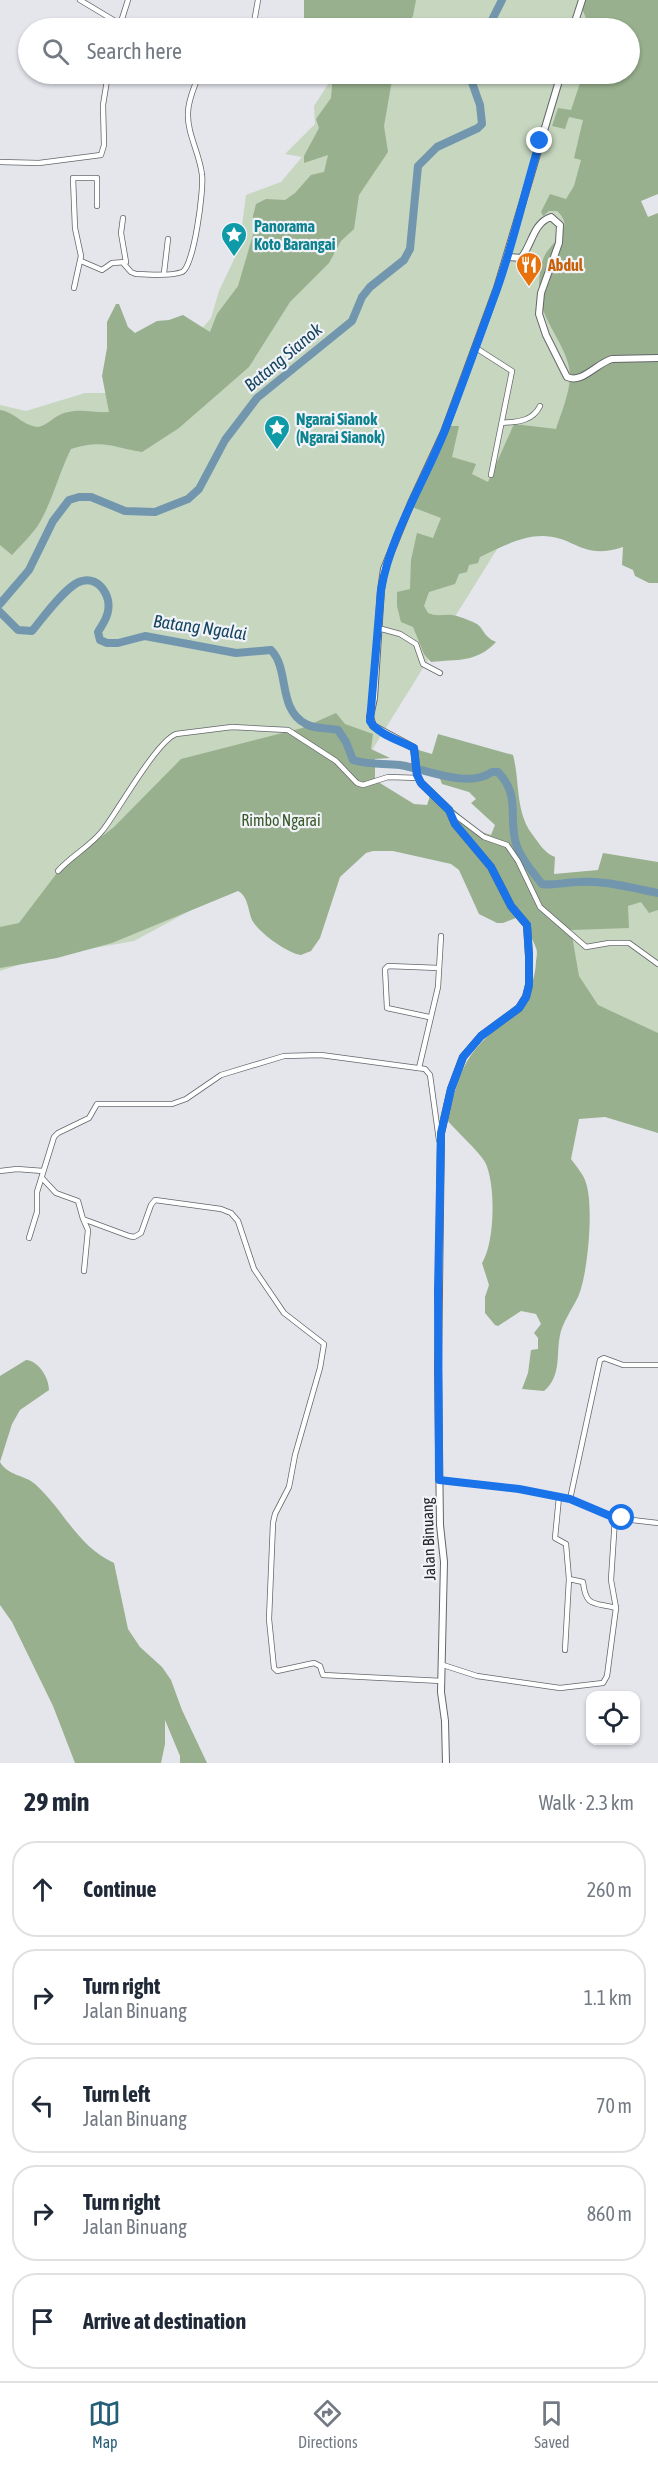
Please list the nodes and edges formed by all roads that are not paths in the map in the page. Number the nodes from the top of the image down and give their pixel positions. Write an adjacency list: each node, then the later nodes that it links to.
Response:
1 (80, 0): 5 (street)
2 (128, 0): 6 (street)
3 (258, 0): 7 (street)
4 (582, 0): 8 (main road)
5 (108, 18)
6 (122, 18)
7 (255, 18)
8 (576, 18)
9 (106, 84): 12 (street)
10 (195, 84): 19 (street)
11 (558, 84): 17 (main road)
12 (0, 162)
13 (97, 206): 16 (street)
14 (123, 218): 18 (street)
15 (168, 239): 19 (street)
16 (81, 261): 18 (street); 20 (street)
17 (506, 261): 21 (main road); 22 (main road)
18 (124, 264): 19 (street)
19 (164, 273)
20 (74, 288)
21 (476, 348): 24 (street); 26 (main road)
22 (658, 358)
23 (540, 406): 24 (street)
24 (502, 423): 25 (street)
25 (490, 475)
26 (378, 628): 27 (street); 28 (main road)
27 (440, 673)
28 (418, 776): 29 (main road, Jalan Binuang); 30 (street)
29 (449, 810): 32 (street); 36 (main road, Jalan Binuang)
30 (58, 871)
31 (441, 936): 33 (street)
32 (658, 963)
33 (439, 968): 34 (street); 34 (street)
34 (429, 1017): 35 (street)
35 (419, 1068): 36 (street); 38 (street)
36 (440, 1146): 44 (main road, Jalan Binuang)
37 (0, 1171): 38 (street)
38 (43, 1171): 39 (street)
39 (42, 1178): 40 (street); 41 (street)
40 (83, 1219): 42 (street); 53 (street)
41 (29, 1238)
42 (84, 1271)
43 (658, 1365): 46 (street)
44 (439, 1480): 45 (street); 52 (main road, Jalan Binuang)
45 (558, 1497): 46 (street); 49 (street)
46 (570, 1499): 47 (street)
47 (615, 1518): 48 (street); 50 (street)
48 (658, 1523)
49 (568, 1579): 50 (street); 51 (street)
50 (616, 1608): 52 (street)
51 (565, 1650)
52 (443, 1665): 53 (main road, Jalan Binuang)
53 (442, 1681): 54 (main road, Jalan Binuang)
54 (446, 1763)

